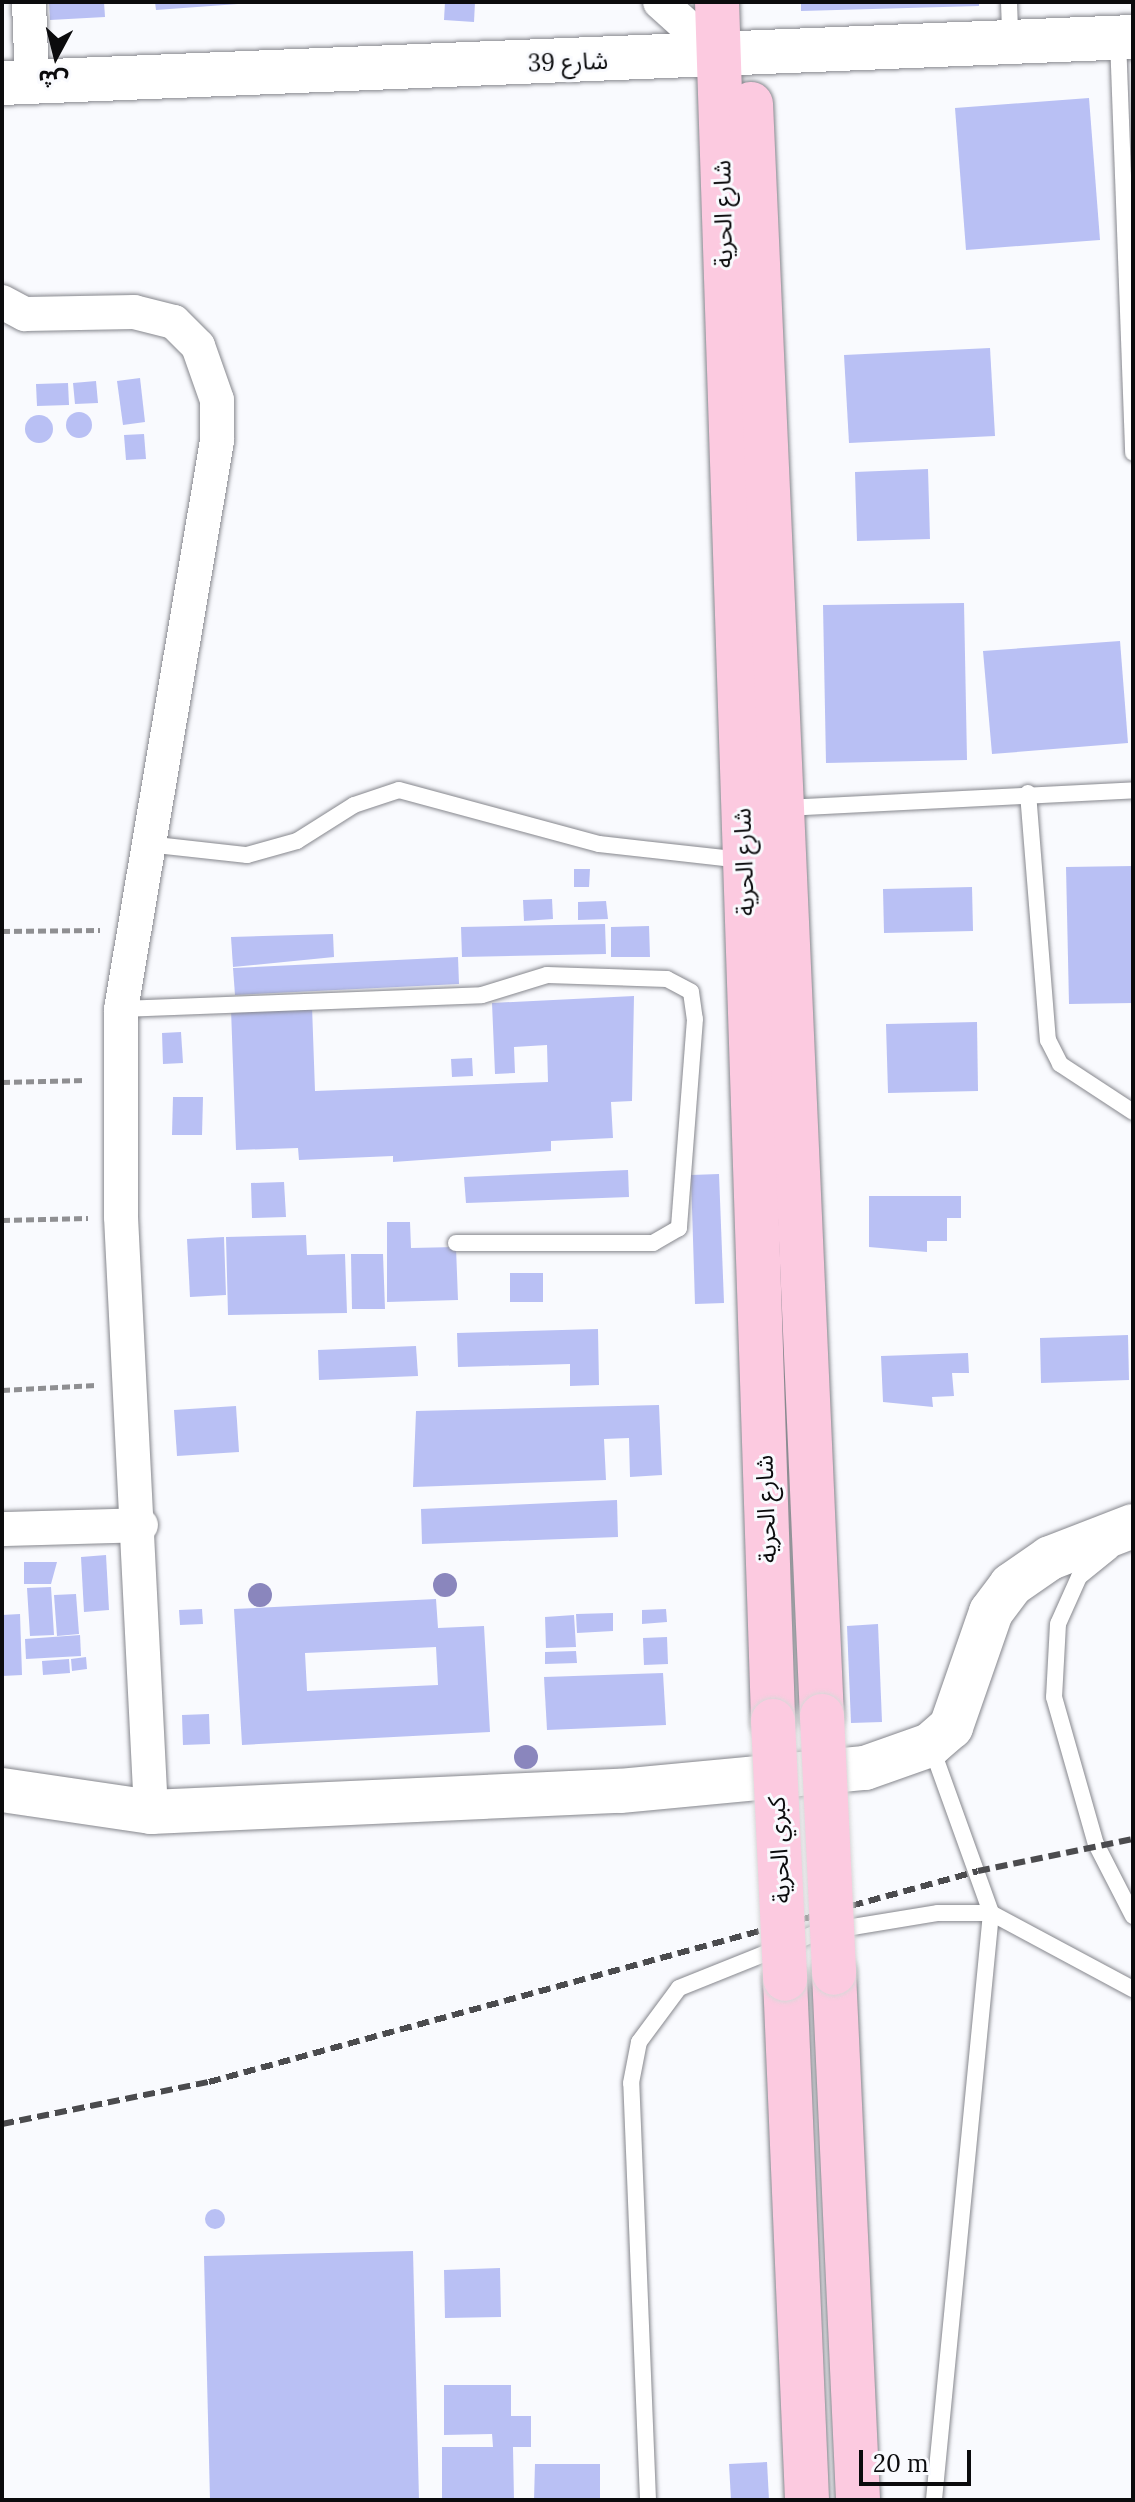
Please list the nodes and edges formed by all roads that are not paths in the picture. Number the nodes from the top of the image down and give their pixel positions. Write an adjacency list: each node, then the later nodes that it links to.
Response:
1 (29, 2): 8 (street)
2 (660, 2): 7 (street)
3 (717, 2): 7 (main road, شارع الحرية)
4 (747, 2): 7 (main road, شارع الحرية)
5 (1010, 23): 6 (street, شارع 39); 7 (street, شارع 39)
6 (1126, 37): 10 (lane)
7 (734, 56): 8 (street, شارع 39); 14 (main road, شارع الحرية); 16 (main road, شارع الحرية)
8 (17, 82)
9 (10, 310): 15 (street)
10 (1132, 427): 11 (lane)
11 (1133, 453)
12 (1133, 790): 13 (lane)
13 (1028, 793): 14 (lane); 18 (lane)
14 (779, 809): 23 (main road, شارع الحرية)
15 (147, 844): 16 (lane); 17 (street)
16 (744, 860): 24 (main road, شارع الحرية)
17 (121, 1009): 19 (lane); 20 (street)
18 (1133, 1112)
19 (456, 1243)
20 (141, 1525): 22 (street); 27 (street)
21 (1133, 1528): 25 (street); 29 (lane)
22 (2, 1529)
23 (822, 1716): 33 (main road, كبري الحرية, bridge)
24 (773, 1721): 32 (main road, كبري الحرية, bridge)
25 (930, 1745): 27 (street); 28 (lane)
26 (2, 1790): 27 (street)
27 (151, 1812)
28 (991, 1913): 30 (lane); 31 (lane); 34 (lane)
29 (1133, 1916)
30 (1133, 1989)
31 (648, 2500)
32 (807, 2500)
33 (858, 2500)
34 (934, 2500)

